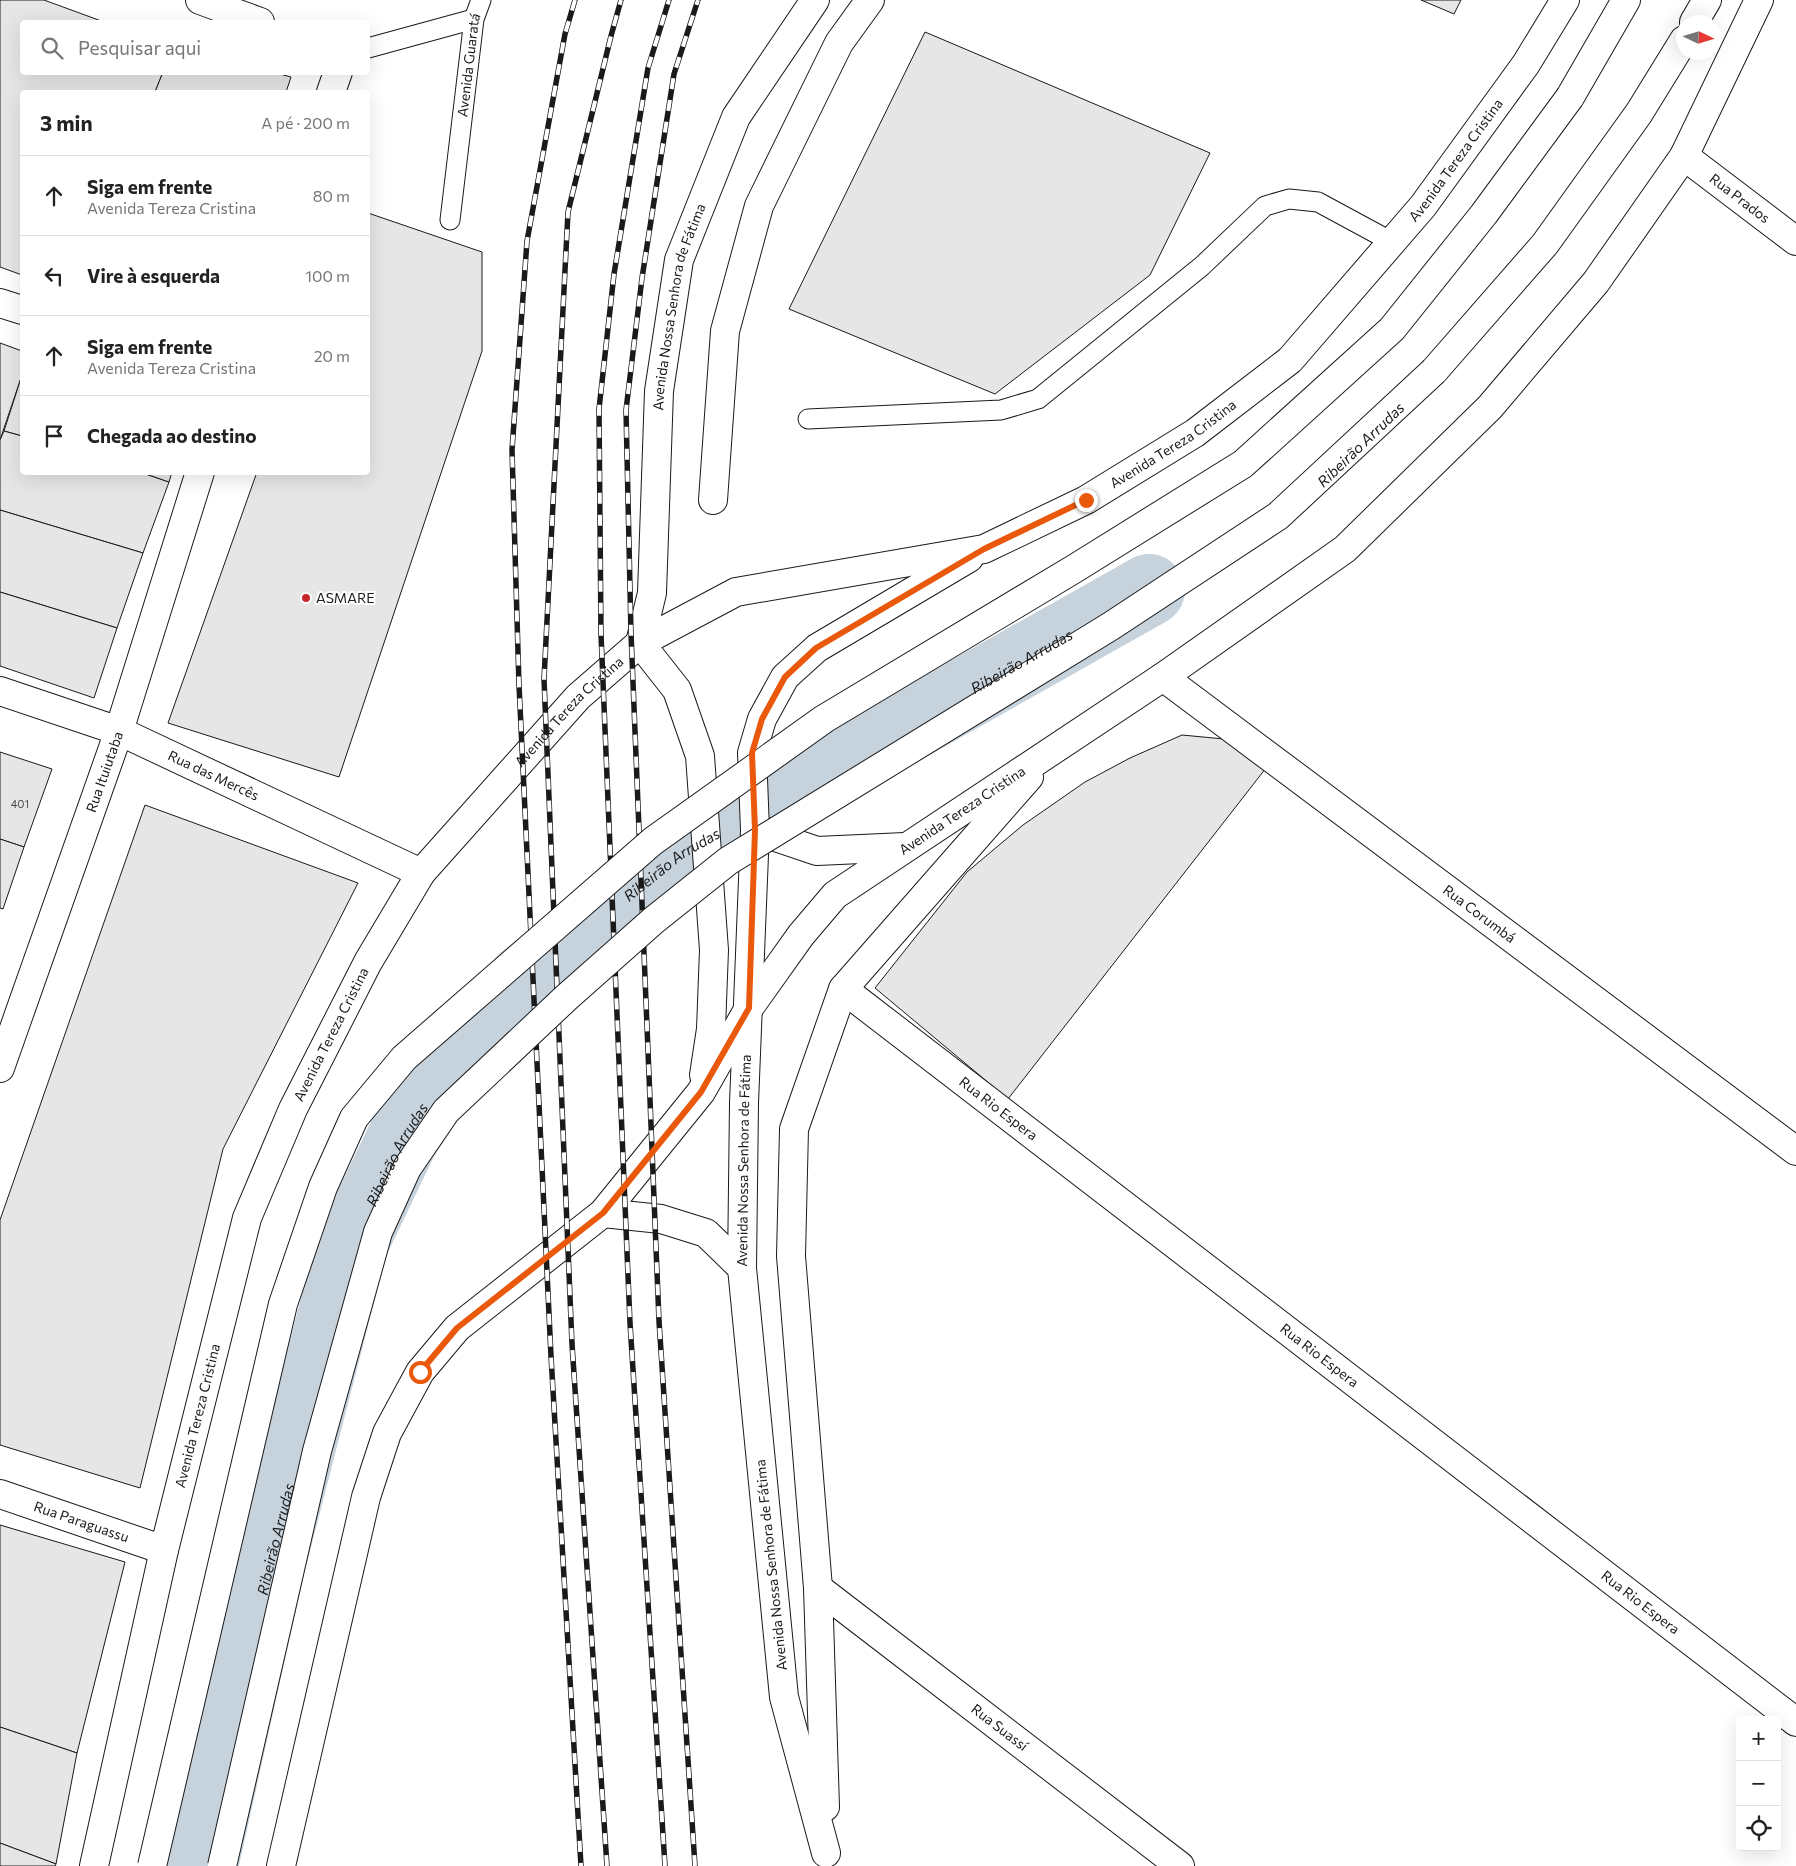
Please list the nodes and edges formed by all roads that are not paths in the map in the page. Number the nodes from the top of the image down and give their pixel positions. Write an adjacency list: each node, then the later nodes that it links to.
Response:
1 (200, 0): 11 (main road)
2 (481, 0): 10 (lane)
3 (814, 0): 26 (main road, Avenida Nossa Senhora de Fátima)
4 (870, 0): 24 (main road)
5 (1565, 0): 19 (main road, Avenida Tereza Cristina)
6 (1626, 0): 47 (main road, bridge)
7 (1707, 0): 9 (main road)
8 (1759, 0): 16 (main road, Avenida Tereza Cristina)
9 (1698, 15)
10 (474, 19): 12 (lane, Avenida Guaratá); 17 (lane, Avenida Guaratá)
11 (255, 20)
12 (370, 47)
13 (1676, 53): 48 (main road, bridge)
14 (337, 75): 15 (main road)
15 (332, 90)
16 (1684, 156): 18 (main road, Rua Prados); 27 (main road, Avenida Tereza Cristina)
17 (450, 220)
18 (1796, 241)
19 (1392, 242): 22 (lane); 25 (main road, Avenida Tereza Cristina)
20 (0, 302): 21 (main road)
21 (20, 309)
22 (808, 419)
23 (199, 475): 29 (main road, Rua Ituiutaba)
24 (713, 500)
25 (984, 549): 26 (main road, Avenida Tereza Cristina); 31 (main road, Avenida Nossa Senhora de Fátima)
26 (640, 643): 33 (main road, Avenida Tereza Cristina); 37 (main road)
27 (1163, 678): 30 (main road, Avenida Tereza Cristina); 38 (main road, Rua Corumbá)
28 (0, 691): 29 (main road, Rua das Mercês)
29 (119, 732): 33 (main road, Rua das Mercês); 36 (main road, Rua Ituiutaba)
30 (1052, 750): 32 (main road, Avenida Tereza Cristina); 34 (main road, Avenida Nossa Senhora de Fátima)
31 (755, 830): 32 (main road); 35 (main road, Avenida Nossa Senhora de Fátima)
32 (905, 847): 35 (main road, Avenida Tereza Cristina)
33 (421, 873): 42 (main road, Avenida Tereza Cristina)
34 (843, 989): 43 (main road, Avenida Nossa Senhora de Fátima); 44 (main road, Rua Rio Espera)
35 (749, 1008): 37 (main road, Avenida Tereza Cristina); 40 (main road, Avenida Nossa Senhora de Fátima)
36 (0, 1068)
37 (701, 1092): 39 (main road, Avenida Tereza Cristina)
38 (1796, 1151)
39 (603, 1213): 40 (main road); 49 (main road, Avenida Tereza Cristina)
40 (742, 1268): 45 (main road, Avenida Nossa Senhora de Fátima)
41 (0, 1494): 42 (main road, Rua Paraguassu)
42 (164, 1550): 46 (main road, Avenida Tereza Cristina)
43 (818, 1588): 45 (main road, Avenida Nossa Senhora de Fátima); 50 (main road, Rua Suassí)
44 (1796, 1722)
45 (827, 1859)
46 (94, 1866)
47 (152, 1866)
48 (222, 1866)
49 (281, 1866)
50 (1180, 1866)

